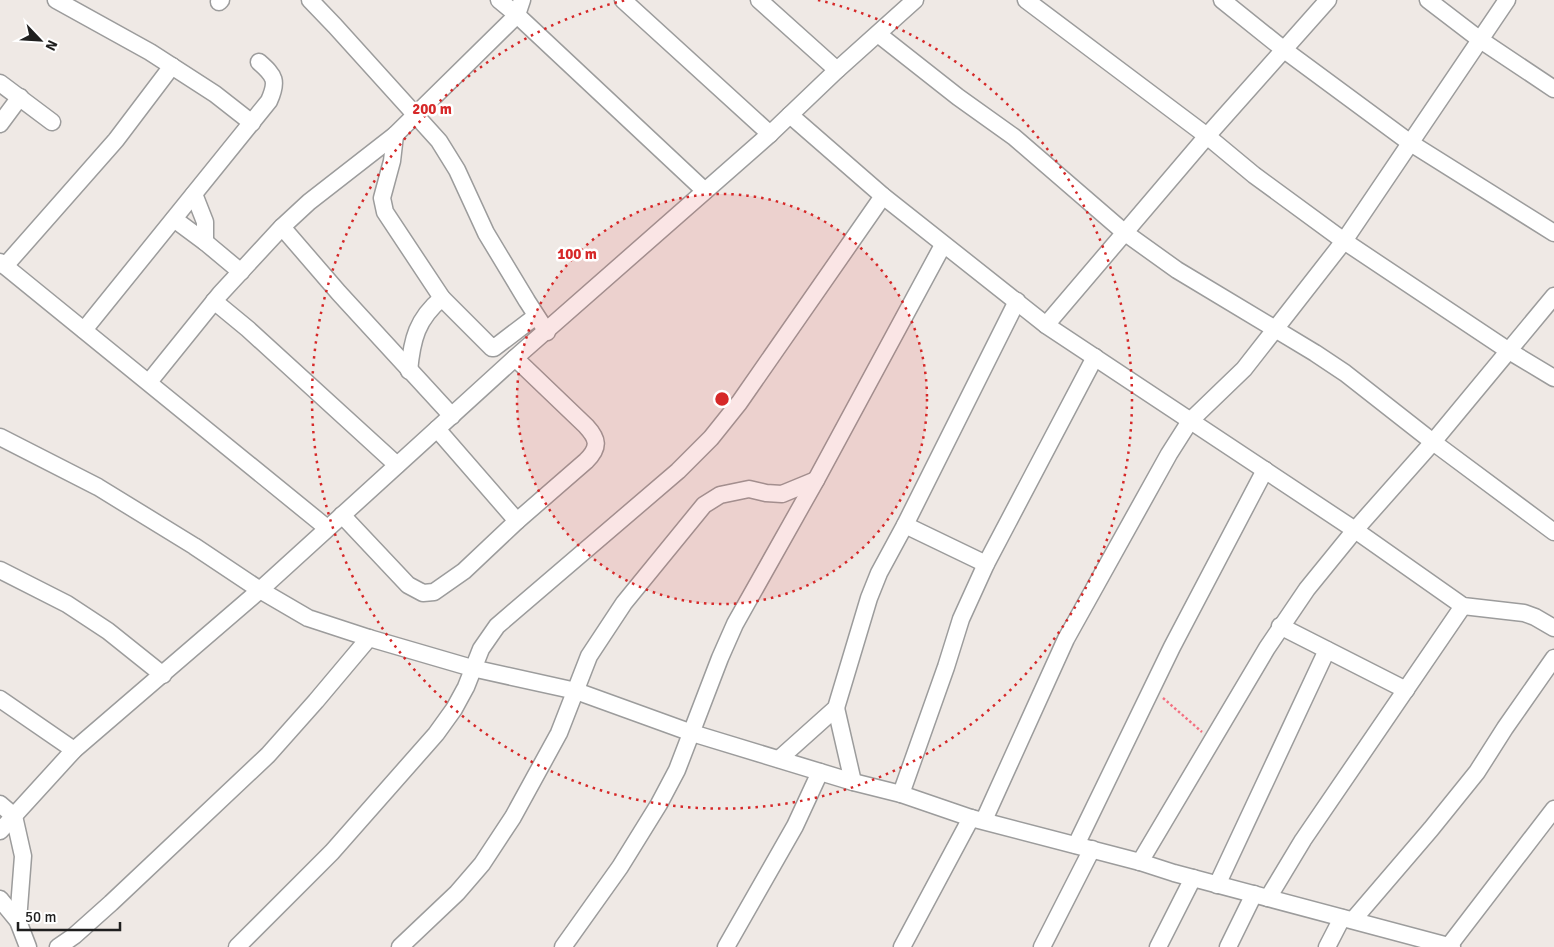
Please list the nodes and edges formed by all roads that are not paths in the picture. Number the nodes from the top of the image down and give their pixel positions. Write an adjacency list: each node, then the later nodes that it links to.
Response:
1 (56, 0): 17 (street)
2 (310, 0): 22 (street)
3 (499, 0): 12 (street)
4 (623, 0): 27 (street)
5 (759, 0): 18 (street)
6 (1026, 0): 29 (street)
7 (1222, 0): 15 (street)
8 (1328, 0): 15 (street)
9 (1428, 0): 14 (street)
10 (1507, 0): 14 (street)
11 (912, 1): 13 (street)
12 (520, 8): 22 (street); 31 (street)
13 (878, 34): 18 (street); 36 (street)
14 (1479, 39): 20 (street); 30 (street)
15 (1283, 49): 29 (street); 30 (street)
16 (259, 62): 25 (street)
17 (172, 66): 25 (street); 41 (street)
18 (837, 70): 23 (street)
19 (0, 83): 21 (street)
20 (1554, 88)
21 (20, 97): 24 (street); 26 (street)
22 (416, 115): 28 (street); 47 (street)
23 (790, 115): 27 (street); 33 (street)
24 (52, 122)
25 (252, 123): 32 (street)
26 (0, 124)
27 (770, 134): 31 (street)
28 (395, 135): 35 (street); 44 (street)
29 (1207, 136): 36 (street); 38 (street)
30 (1410, 142): 37 (street); 38 (street)
31 (705, 191): 51 (street)
32 (194, 194): 34 (street); 39 (street)
33 (883, 196): 40 (street); 81 (street)
34 (174, 219): 39 (street); 50 (street)
35 (282, 227): 42 (street); 55 (street)
36 (1124, 232): 48 (street); 49 (street)
37 (1554, 232)
38 (1344, 241): 49 (street); 52 (street)
39 (205, 242): 42 (street)
40 (943, 245): 46 (street); 65 (street)
41 (3, 264): 50 (street)
42 (240, 272): 45 (street)
43 (1554, 296): 52 (street)
44 (442, 298): 47 (street); 55 (street)
45 (214, 301): 57 (street); 63 (street)
46 (1017, 301): 48 (street); 68 (street)
47 (536, 316): 51 (street)
48 (1046, 325): 53 (street)
49 (1275, 328): 59 (street); 62 (street)
50 (84, 330): 57 (street)
51 (547, 332): 54 (street)
52 (1509, 351): 56 (street); 62 (street)
53 (1095, 357): 59 (street); 72 (street)
54 (515, 358): 58 (street); 67 (street)
55 (409, 371): 58 (street)
56 (1554, 378)
57 (148, 382): 69 (street)
58 (452, 416): 60 (street)
59 (1190, 421): 64 (street); 96 (street)
60 (437, 429): 63 (street); 67 (street)
61 (0, 437): 74 (street)
62 (1434, 442): 70 (street); 71 (street)
63 (397, 465): 66 (street)
64 (1265, 470): 70 (street); 98 (street)
65 (816, 480): 84 (street); 87 (street)
66 (342, 515): 67 (street); 69 (street)
67 (517, 521)
68 (905, 525): 72 (street); 86 (street)
69 (327, 528): 74 (street)
70 (1355, 530): 75 (street); 76 (street)
71 (1554, 532)
72 (986, 564): 92 (street)
73 (0, 570): 82 (street)
74 (260, 590): 78 (street); 82 (street)
75 (1463, 606): 77 (street); 83 (street)
76 (1280, 626): 79 (street); 100 (street)
77 (1554, 628)
78 (369, 638): 81 (street); 108 (street)
79 (1327, 650): 83 (street); 102 (street)
80 (1554, 658): 105 (street)
81 (472, 668): 84 (street); 109 (street)
82 (163, 675): 88 (street)
83 (1406, 690): 103 (street)
84 (576, 691): 87 (street); 110 (street)
85 (0, 699): 88 (street)
86 (836, 708): 89 (street); 91 (street)
87 (692, 733): 89 (street); 111 (street)
88 (74, 750): 95 (street)
89 (779, 758): 90 (street)
90 (820, 772): 91 (street); 112 (street)
91 (853, 782): 92 (street)
92 (901, 794): 96 (street)
93 (0, 804): 95 (street)
94 (1554, 809): 118 (street)
95 (14, 816): 97 (street); 106 (street)
96 (977, 819): 98 (street); 113 (street)
97 (0, 831)
98 (1076, 845): 99 (street)
99 (1092, 849): 100 (street); 114 (street)
100 (1140, 862): 101 (street)
101 (1193, 878): 102 (street); 115 (street)
102 (1217, 885): 103 (street)
103 (1261, 896): 105 (street); 116 (street)
104 (0, 899): 106 (street)
105 (1348, 919): 117 (street); 118 (street)
106 (18, 921): 107 (street)
107 (28, 947)
108 (58, 947)
109 (237, 947)
110 (400, 947)
111 (564, 947)
112 (726, 947)
113 (902, 947)
114 (1042, 947)
115 (1158, 947)
116 (1228, 947)
117 (1328, 947)
118 (1450, 947)

